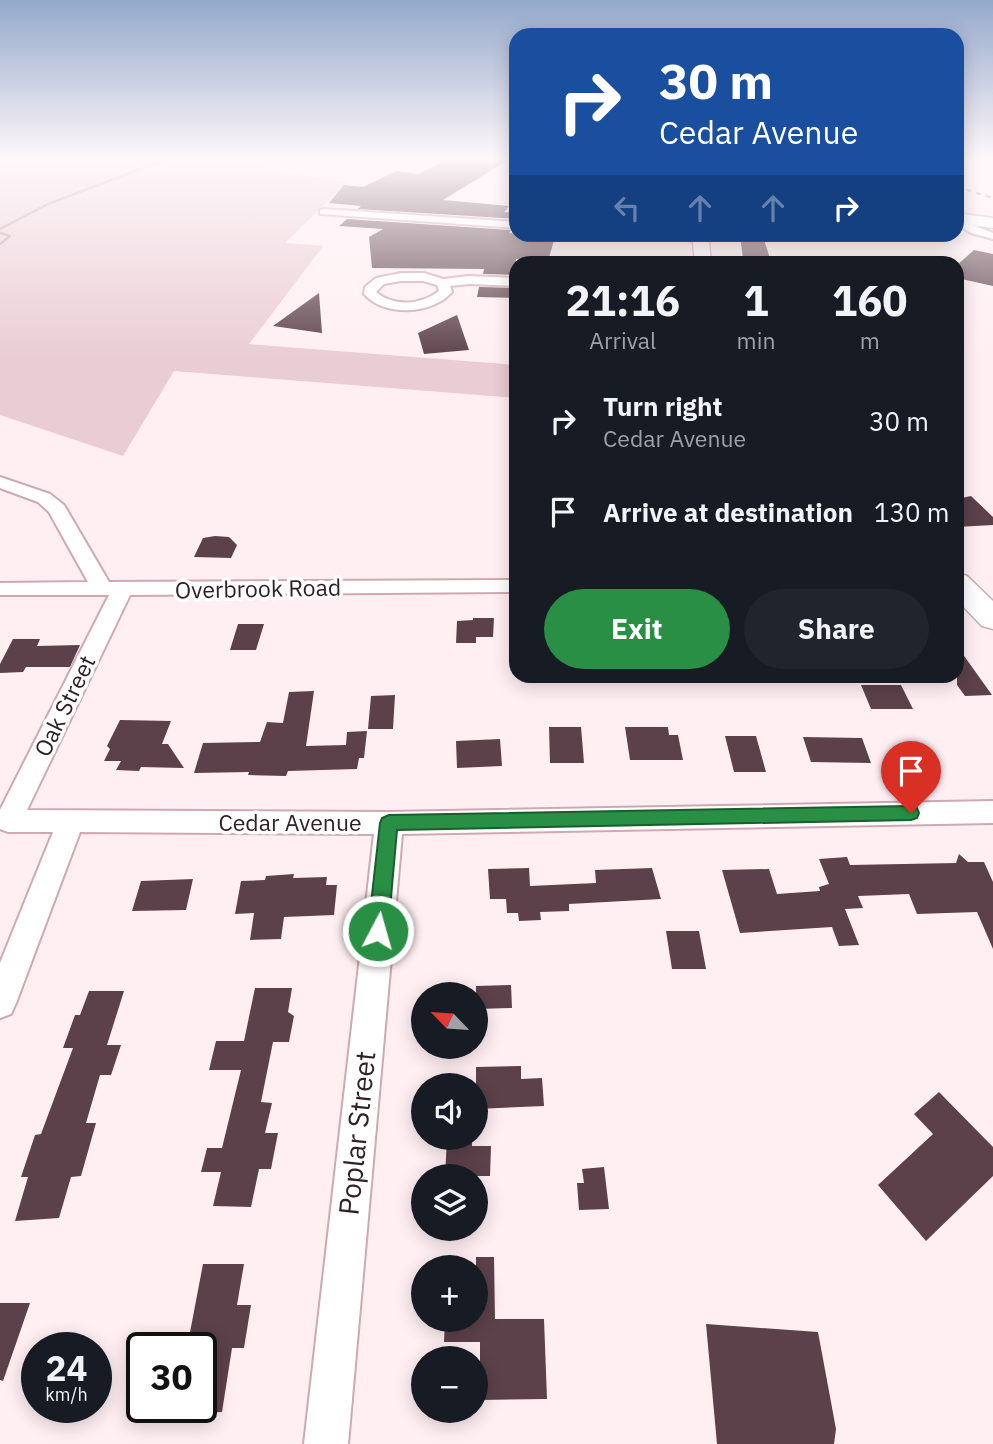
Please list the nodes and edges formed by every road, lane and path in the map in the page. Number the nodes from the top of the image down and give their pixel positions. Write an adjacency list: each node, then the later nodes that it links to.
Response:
1 (966, 226): 2 (street)
2 (993, 236)
3 (509, 282): 4 (street)
4 (442, 283): 4 (street)
5 (0, 481): 9 (street)
6 (509, 586): 10 (street, Overbrook Road)
7 (0, 589): 9 (street, Overbrook Road)
8 (964, 589): 11 (street)
9 (96, 590): 10 (street, Overbrook Road)
10 (122, 590): 13 (street, Oak Street)
11 (993, 619)
12 (993, 812): 15 (street, Cedar Avenue)
13 (8, 821): 14 (street, Cedar Avenue)
14 (70, 823): 15 (street, Cedar Avenue); 16 (street)
15 (389, 823): 17 (street, Poplar Street)
16 (0, 1003)
17 (326, 1444)

